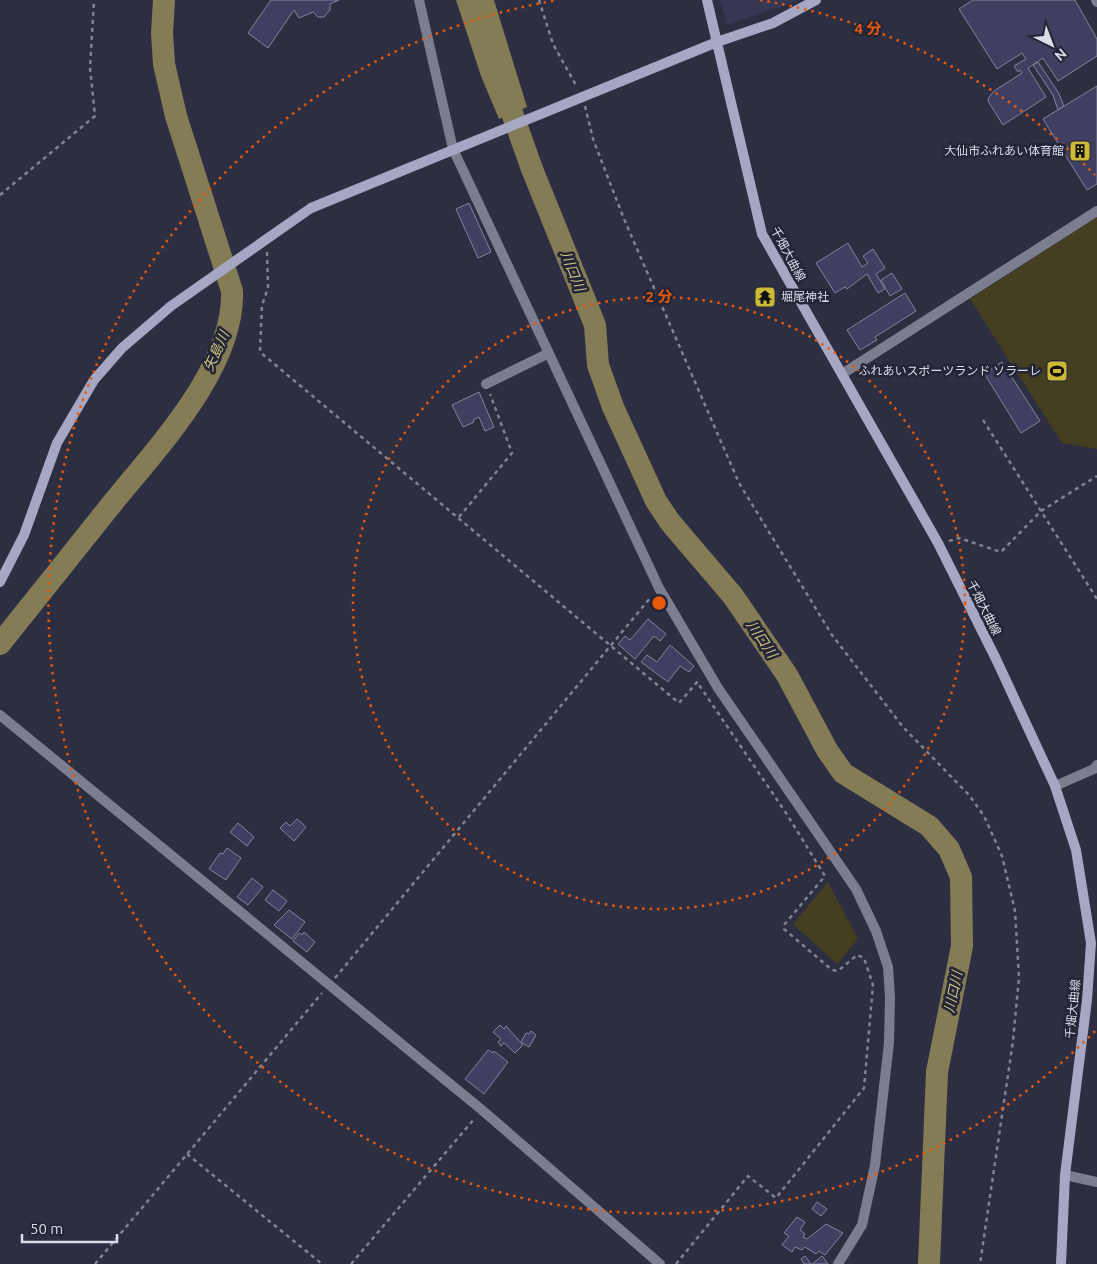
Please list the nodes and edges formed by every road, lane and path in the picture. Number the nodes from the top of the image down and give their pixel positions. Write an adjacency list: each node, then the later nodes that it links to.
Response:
1 (94, 0): 9 (path)
2 (419, 0): 8 (street)
3 (538, 0): 7 (path)
4 (707, 0): 6 (main road, 千畑大曲線)
5 (816, 0): 6 (main road)
6 (717, 42): 7 (main road); 13 (main road, 千畑大曲線)
7 (578, 99): 8 (main road); 40 (path)
8 (453, 149): 11 (main road); 12 (street)
9 (0, 195)
10 (1097, 211): 13 (street)
11 (264, 241): 18 (path); 20 (main road)
12 (547, 354): 14 (street); 21 (street)
13 (842, 374): 19 (main road, 千畑大曲線)
14 (486, 384): 18 (path)
15 (983, 420): 17 (path)
16 (1097, 476): 17 (path)
17 (1041, 511): 19 (path); 22 (path)
18 (459, 518): 23 (path)
19 (938, 543): 28 (main road, 千畑大曲線)
20 (0, 582)
21 (659, 588): 23 (path); 24 (street)
22 (1097, 599)
23 (611, 644): 25 (path); 29 (path)
24 (710, 673): 25 (path); 39 (street)
25 (697, 682): 38 (path)
26 (0, 715): 29 (street)
27 (1096, 769): 28 (street)
28 (1055, 786): 32 (main road, 千畑大曲線)
29 (330, 984): 30 (street); 31 (path)
30 (482, 1110): 36 (path); 37 (street)
31 (187, 1154): 34 (path); 35 (path)
32 (1064, 1175): 33 (street); 41 (main road, 千畑大曲線)
33 (1097, 1182)
34 (95, 1264)
35 (322, 1264)
36 (351, 1264)
37 (660, 1264)
38 (676, 1264)
39 (838, 1264)
40 (980, 1264)
41 (1060, 1264)

